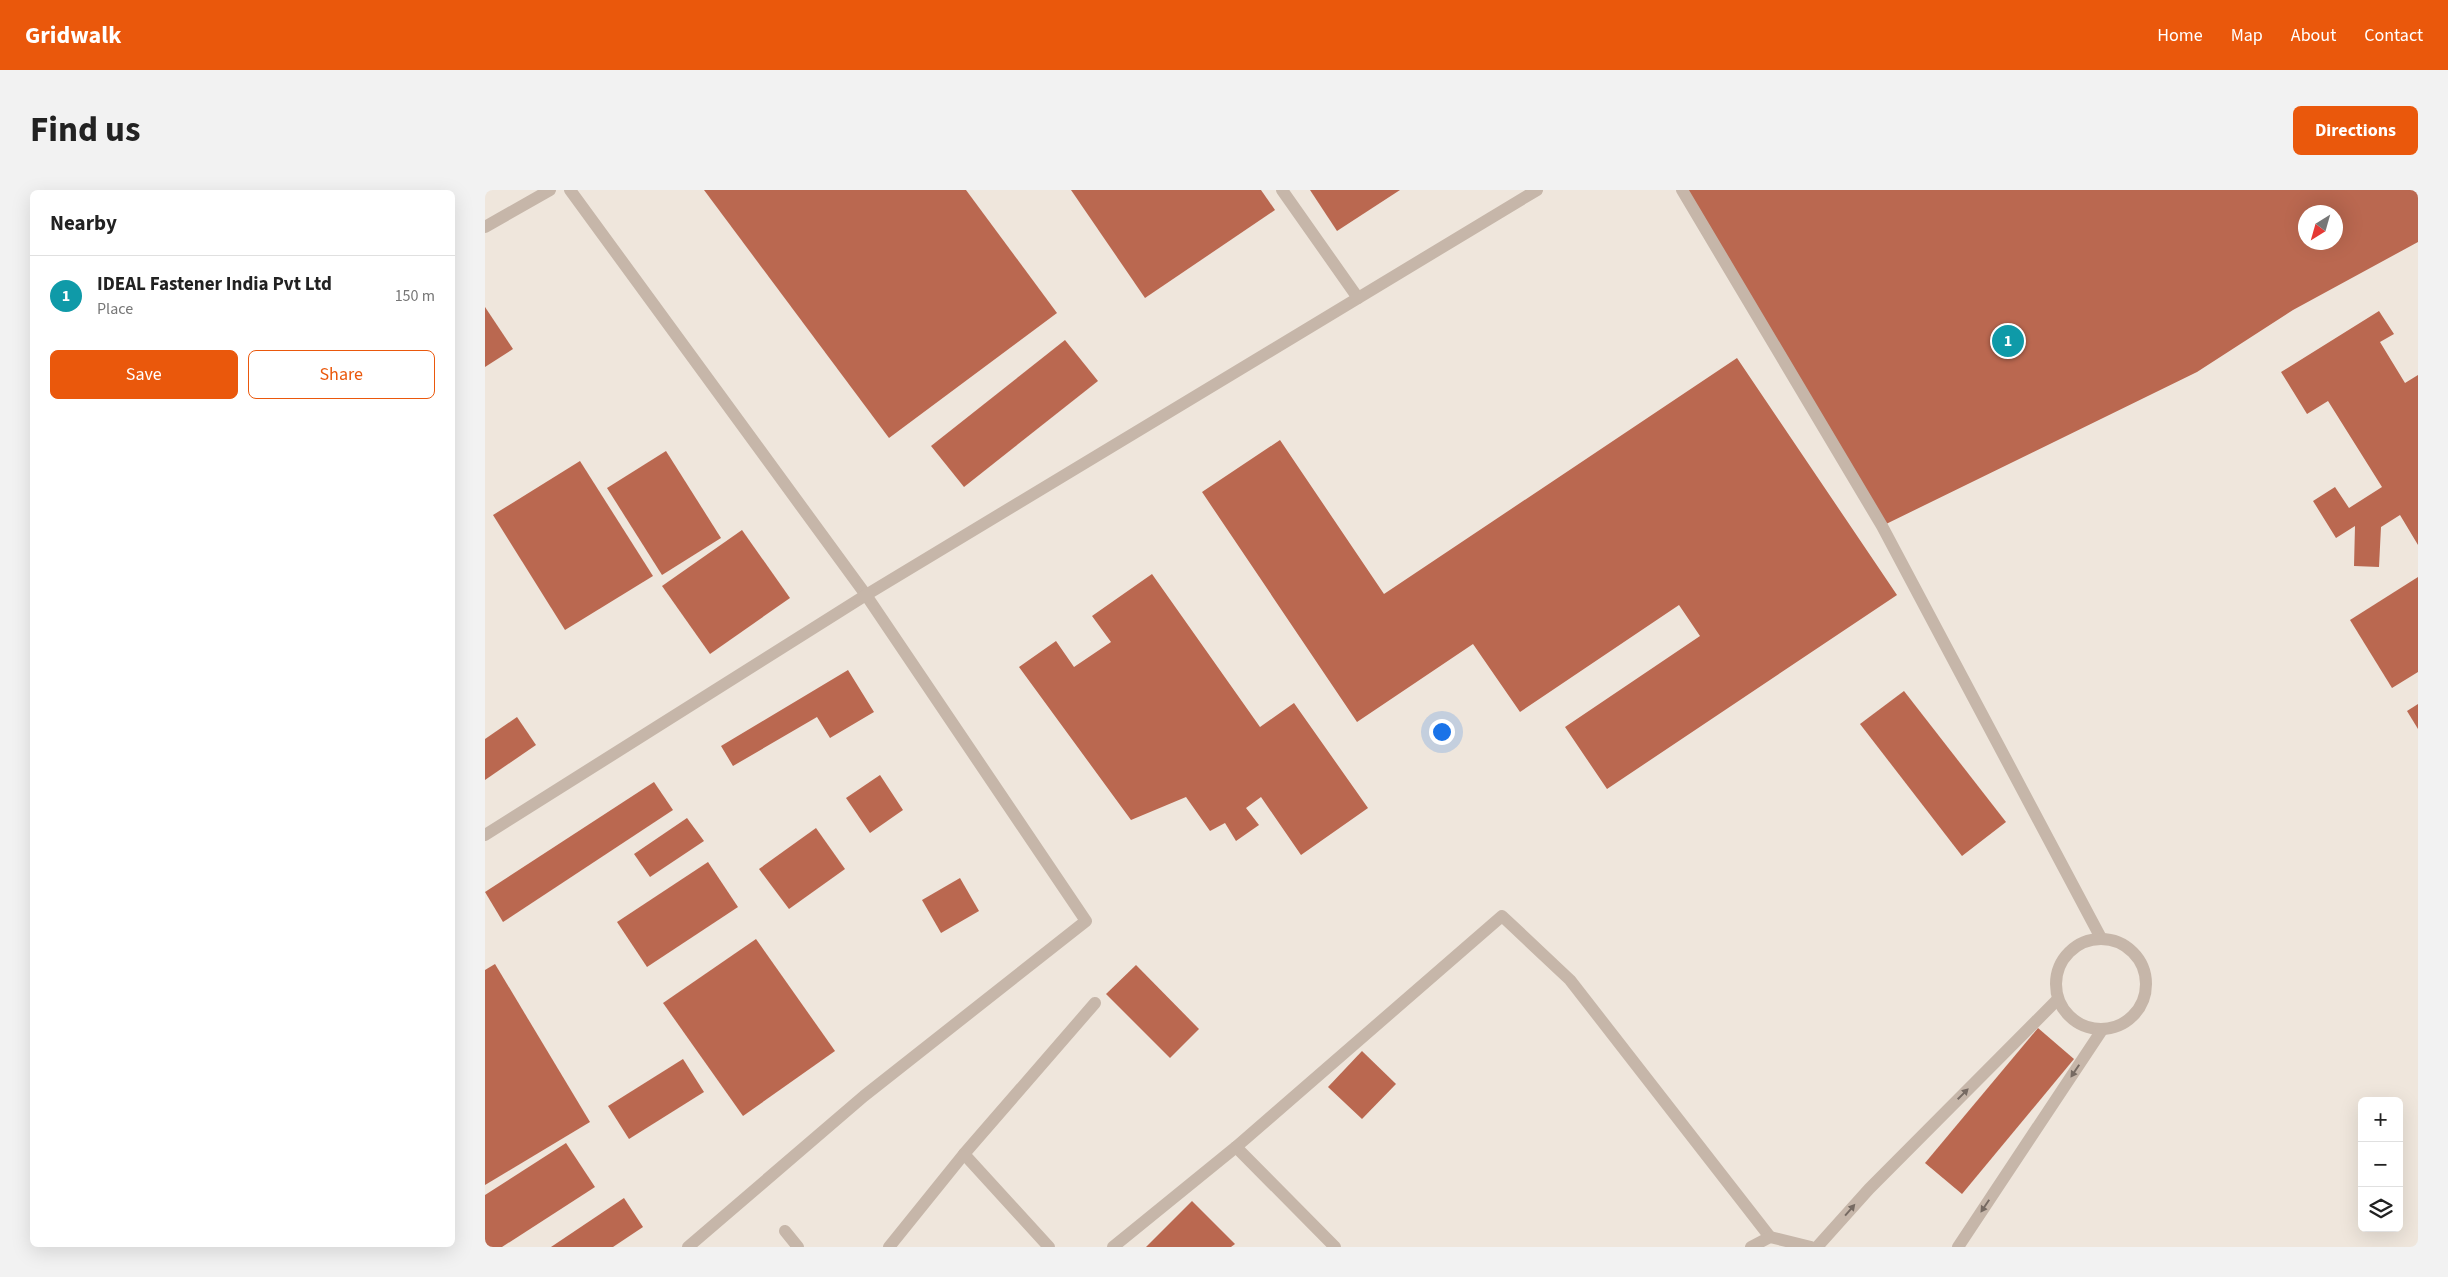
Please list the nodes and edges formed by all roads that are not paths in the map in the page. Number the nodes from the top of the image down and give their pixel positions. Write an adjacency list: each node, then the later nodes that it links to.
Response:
1 (550, 190): 6 (street)
2 (570, 190): 8 (street)
3 (1282, 190): 7 (street)
4 (1537, 190): 7 (street)
5 (1682, 190): 10 (street)
6 (485, 227)
7 (1358, 298): 8 (street)
8 (866, 596): 9 (street); 18 (street)
9 (485, 835)
10 (2101, 938): 11 (street); 13 (street)
11 (2058, 998): 13 (street); 26 (street, one-way to 11)
12 (1095, 1003): 15 (street)
13 (2102, 1030): 27 (street, one-way to 27)
14 (1236, 1147): 17 (street); 22 (street); 23 (street)
15 (964, 1154): 20 (street); 21 (street)
16 (785, 1231): 19 (street)
17 (1770, 1237): 24 (street); 25 (street)
18 (688, 1247)
19 (798, 1247)
20 (889, 1247)
21 (1049, 1247)
22 (1113, 1247)
23 (1335, 1247)
24 (1751, 1247)
25 (1811, 1247)
26 (1817, 1247)
27 (1958, 1247)

